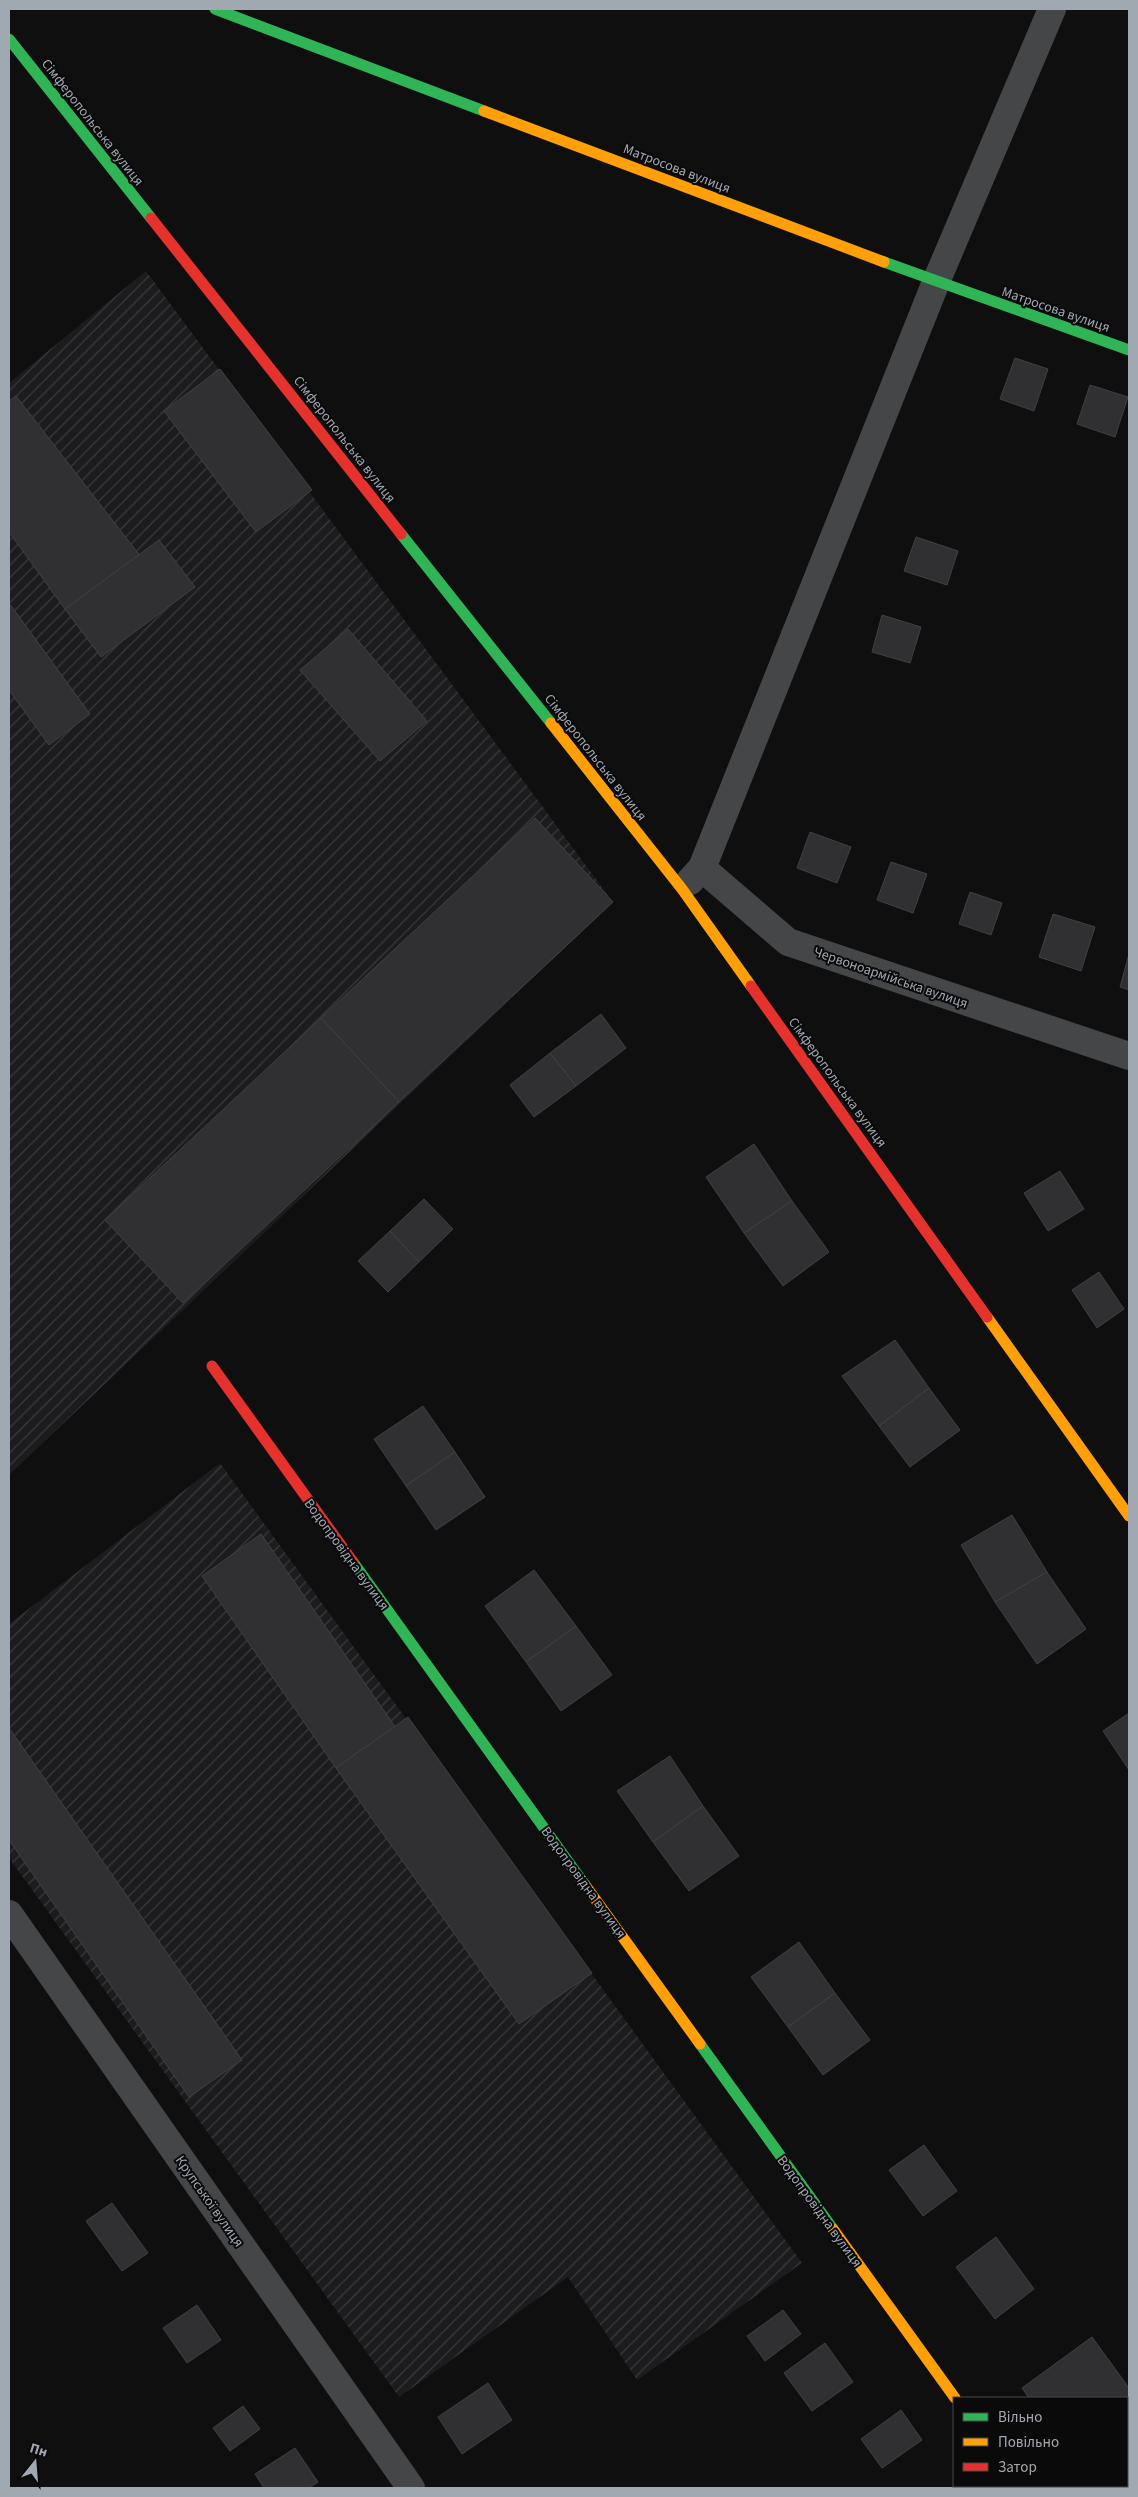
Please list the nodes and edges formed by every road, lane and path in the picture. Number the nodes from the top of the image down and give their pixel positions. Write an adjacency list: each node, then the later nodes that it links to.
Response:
1 (215, 9): 4 (street, Матросова вулиця)
2 (1052, 9): 4 (street)
3 (9, 39): 7 (street, Сімферопольська вулиця)
4 (936, 282): 5 (street, Матросова вулиця); 6 (street)
5 (1129, 350)
6 (702, 868): 7 (street); 8 (street, Червоноармійська вулиця)
7 (682, 889): 10 (street, Сімферопольська вулиця)
8 (1129, 1056)
9 (212, 1366): 12 (street, Водопровідна вулиця)
10 (1129, 1516)
11 (9, 1914): 13 (street, Крупської вулиця)
12 (954, 2397)
13 (411, 2488)

